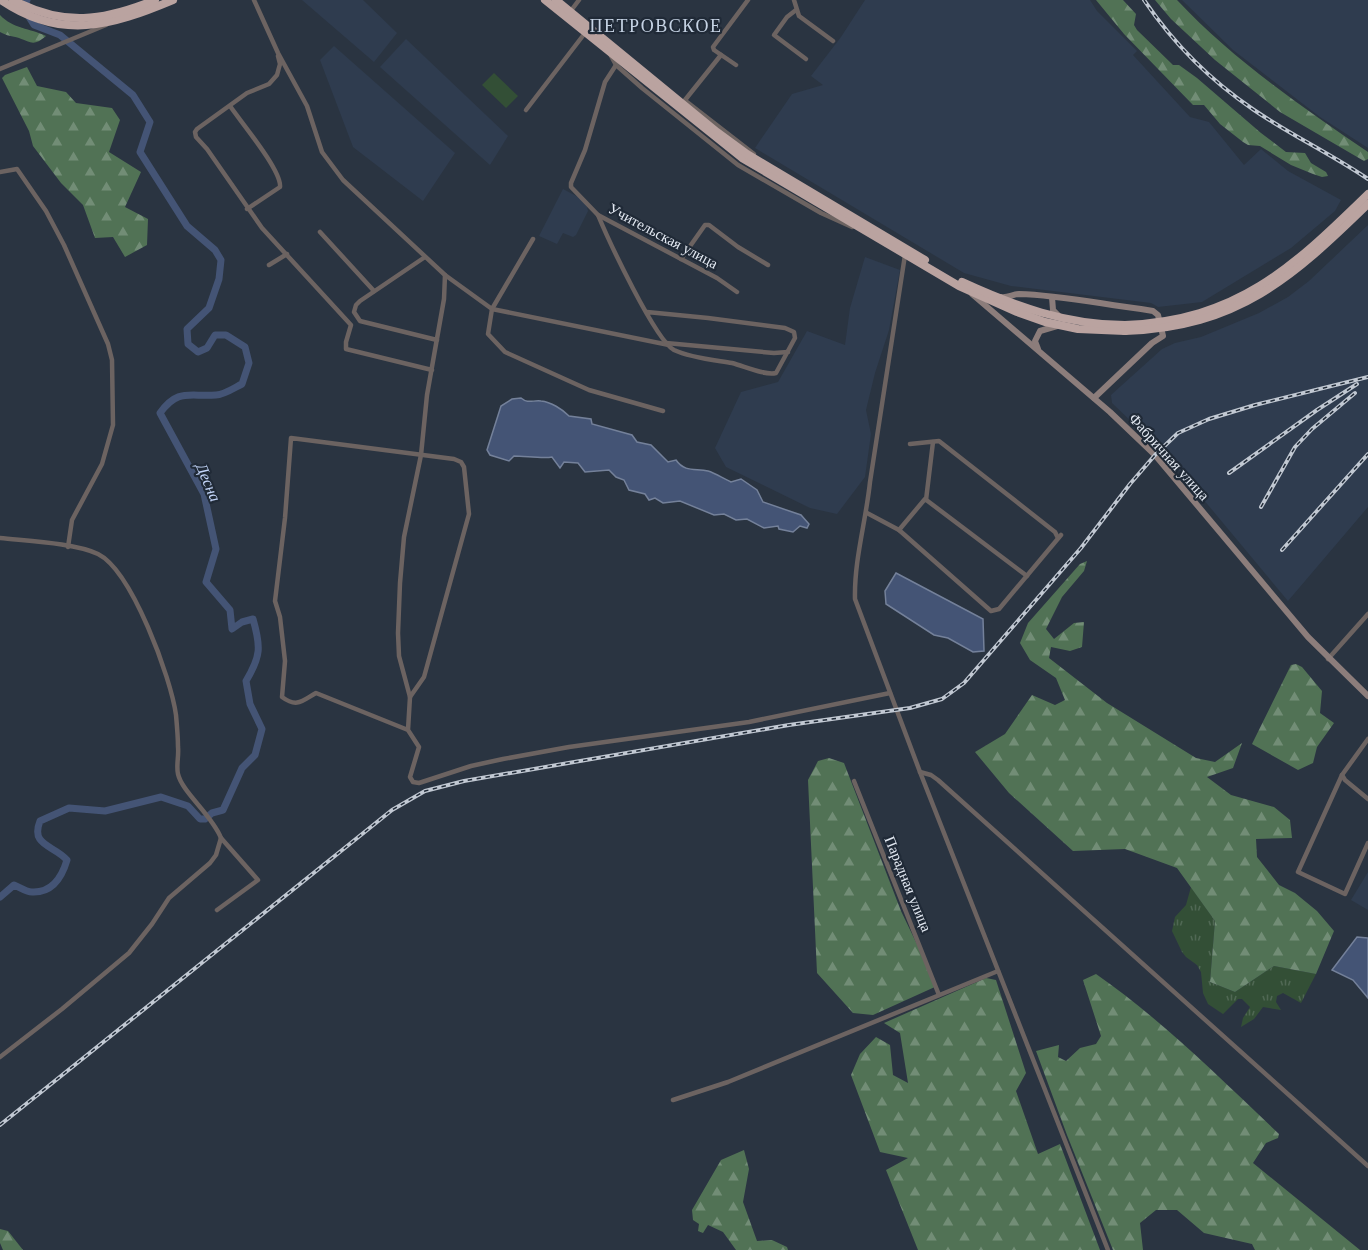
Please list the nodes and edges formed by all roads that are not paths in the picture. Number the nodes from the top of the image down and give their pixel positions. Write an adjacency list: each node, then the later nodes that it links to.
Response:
1 (1, 0): 13 (highway)
2 (13, 0): 13 (highway)
3 (155, 0): 13 (highway)
4 (173, 0): 14 (highway)
5 (254, 0): 19 (street)
6 (545, 0): 15 (highway)
7 (556, 0): 12 (highway)
8 (579, 0): 12 (street)
9 (748, 0): 20 (street)
10 (794, 0): 11 (street)
11 (796, 10): 17 (street); 21 (street)
12 (570, 12): 16 (highway)
13 (77, 22): 14 (highway)
14 (114, 22): 24 (street)
15 (585, 33): 18 (highway); 27 (street)
16 (599, 35): 25 (street); 28 (highway)
17 (833, 41)
18 (608, 51): 22 (street); 34 (highway)
19 (278, 53): 26 (street); 39 (street)
20 (720, 55): 23 (street); 25 (street)
21 (806, 59)
22 (616, 65): 33 (street, Учительская улица); 34 (street)
23 (736, 65)
24 (0, 69)
25 (685, 100): 28 (street)
26 (230, 106): 32 (street); 32 (street)
27 (526, 110)
28 (769, 168): 47 (highway)
29 (0, 172): 67 (street)
30 (1368, 194): 52 (highway, bridge)
31 (1368, 204): 52 (highway, bridge)
32 (247, 210): 37 (street)
33 (598, 215): 40 (street, Учительская улица); 50 (street)
34 (864, 230): 38 (highway)
35 (320, 232): 44 (street)
36 (532, 239): 49 (street)
37 (287, 254): 41 (street); 57 (street)
38 (905, 255): 46 (highway); 64 (street)
39 (425, 257): 43 (street); 44 (street)
40 (681, 259): 42 (street); 45 (street, Учительская улица)
41 (269, 265)
42 (768, 265)
43 (445, 275): 49 (street); 53 (street)
44 (375, 291): 53 (street)
45 (737, 292)
46 (971, 292): 51 (highway); 56 (street, Фабричная улица)
47 (994, 296): 48 (street); 51 (highway)
48 (1052, 297): 51 (street); 58 (street)
49 (492, 309): 54 (street); 59 (street)
50 (647, 312): 54 (street); 55 (street)
51 (1066, 323): 52 (highway); 56 (street)
52 (1125, 328)
53 (437, 340): 57 (street)
54 (668, 344): 55 (street); 55 (street)
55 (788, 352)
56 (1041, 354): 58 (street, Фабричная улица)
57 (432, 370): 62 (street)
58 (1094, 398): 70 (street, Фабричная улица)
59 (663, 411)
60 (933, 442): 61 (street); 63 (street); 68 (street)
61 (910, 444)
62 (421, 455): 73 (street); 73 (street); 74 (street)
63 (926, 500): 65 (street); 68 (street)
64 (867, 513): 65 (street); 71 (street)
65 (899, 530): 68 (street)
66 (0, 538): 67 (street)
67 (68, 547): 80 (street)
68 (1027, 576)
69 (1368, 614): 70 (street)
70 (1328, 659): 72 (street, Фабричная улица)
71 (890, 693): 74 (street); 76 (street)
72 (1368, 696)
73 (410, 697): 74 (street)
74 (408, 730)
75 (1368, 739): 77 (street)
76 (920, 772): 83 (street); 87 (street)
77 (1342, 775): 79 (street); 81 (street)
78 (854, 782): 84 (street, Парадная улица)
79 (1368, 799)
80 (221, 838): 82 (street); 85 (street)
81 (1368, 843)
82 (217, 910)
83 (998, 971): 84 (street); 88 (street)
84 (939, 995): 86 (street)
85 (0, 1057)
86 (673, 1100)
87 (1368, 1166)
88 (1108, 1250)

